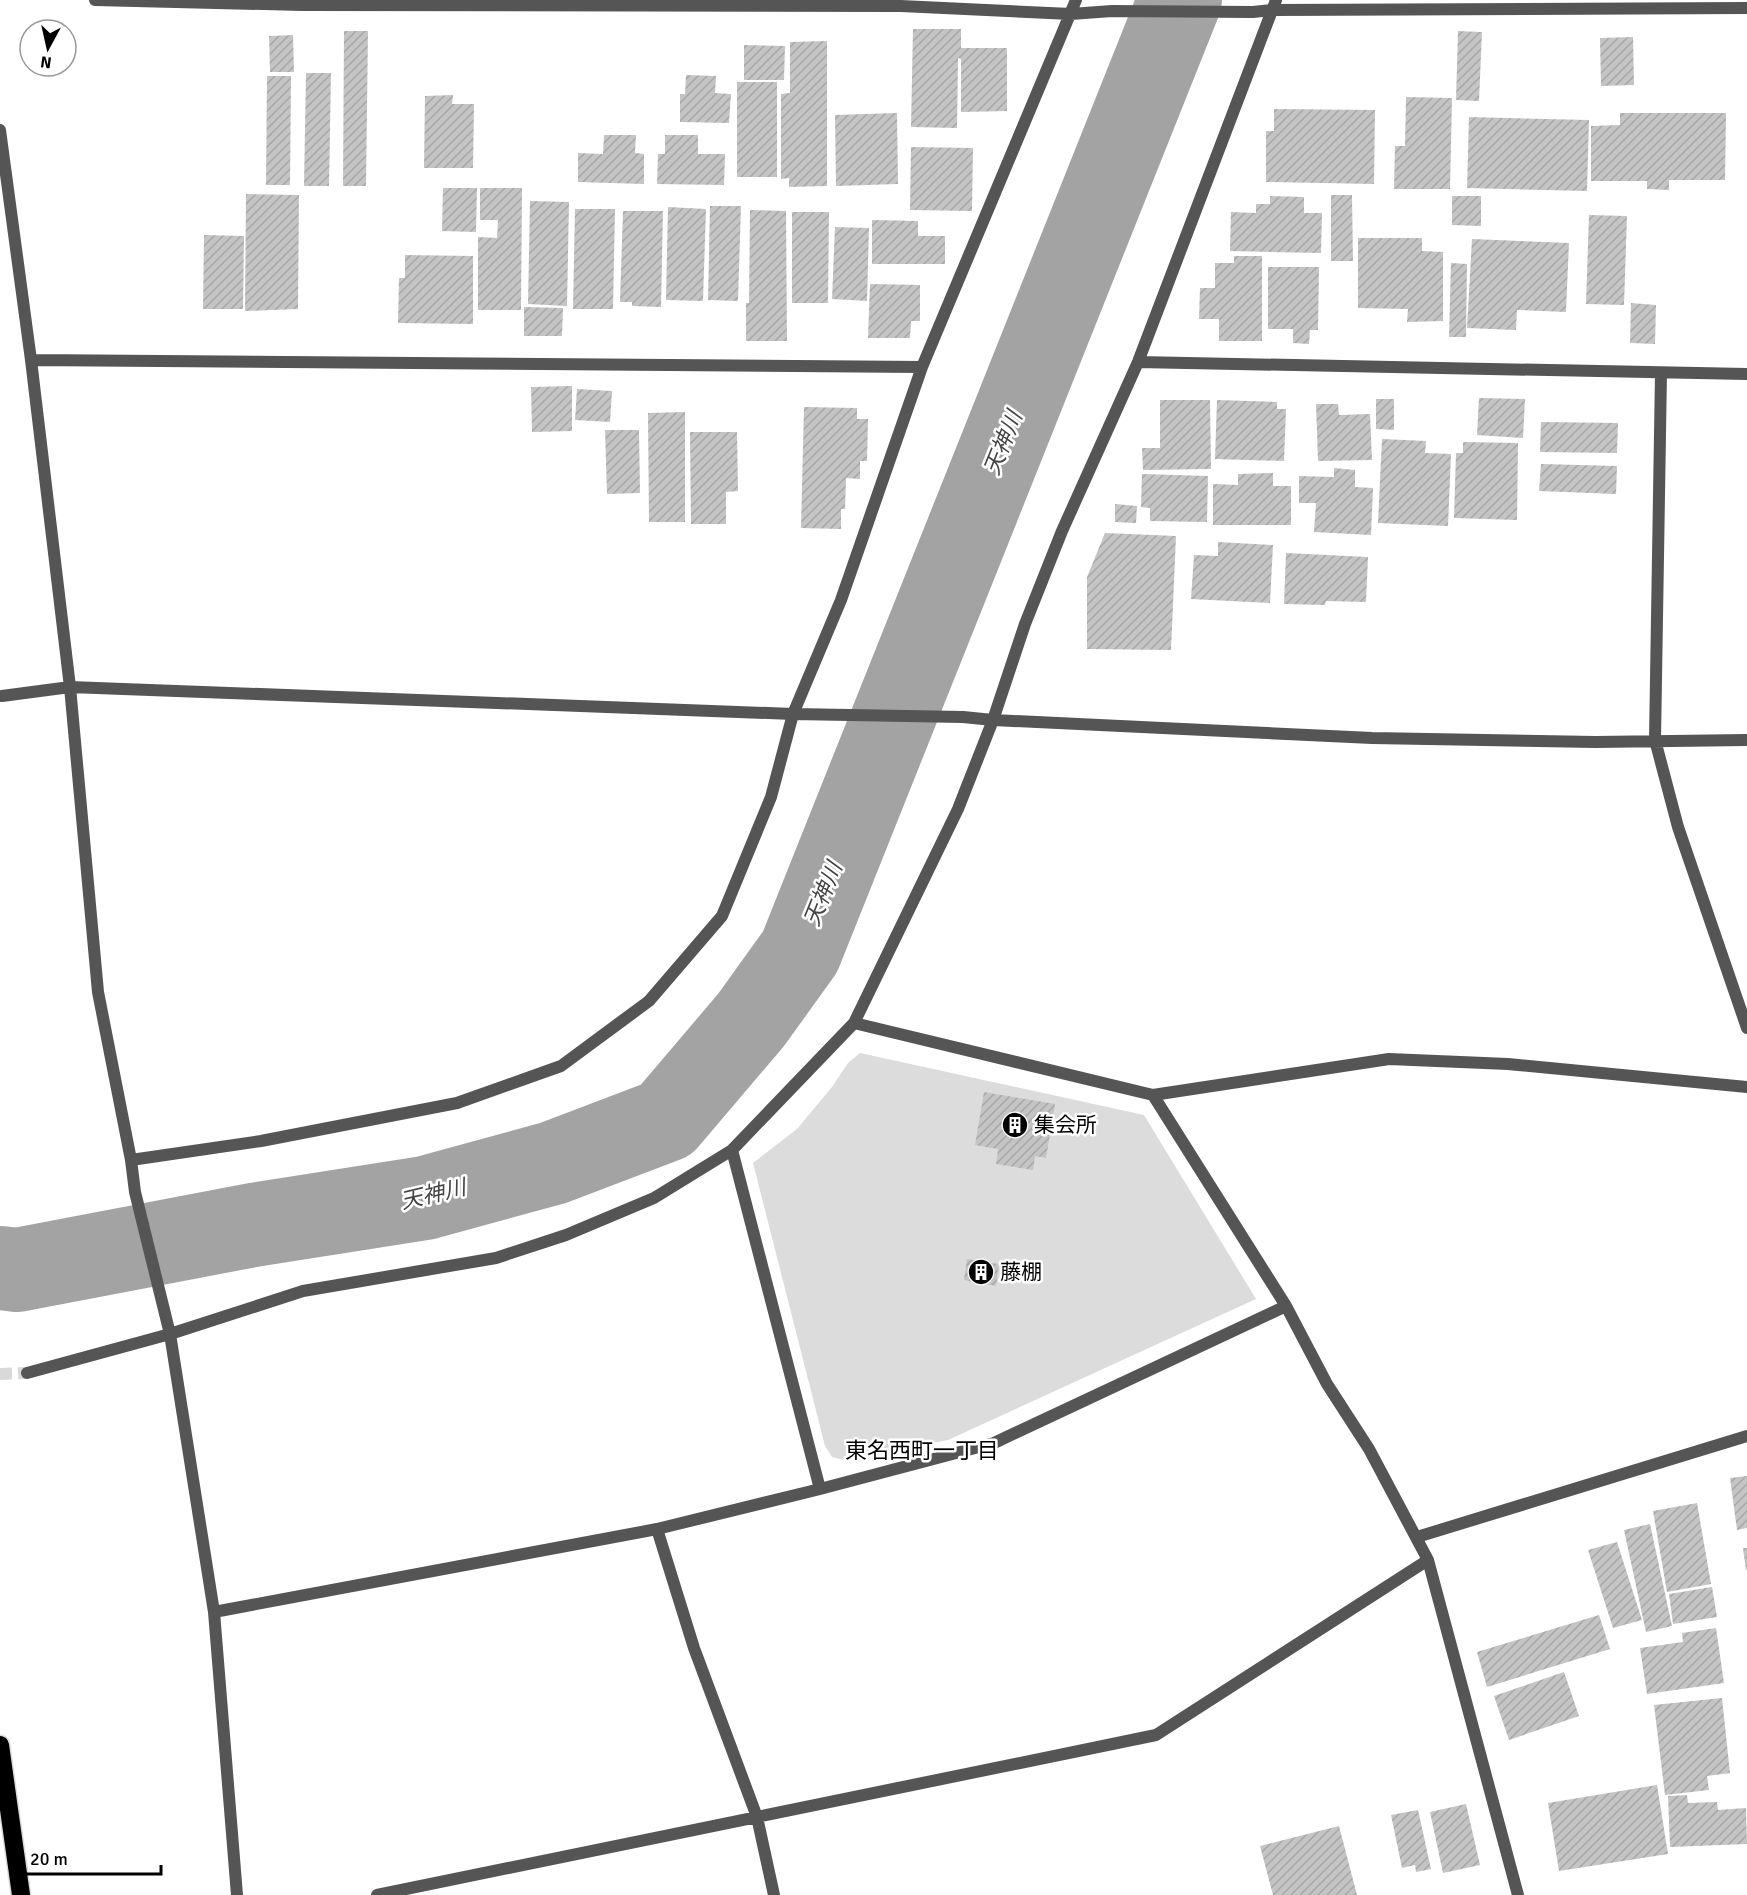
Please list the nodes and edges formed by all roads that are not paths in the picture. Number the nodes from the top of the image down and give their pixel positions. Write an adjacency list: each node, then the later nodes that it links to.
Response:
1 (95, 0): 3 (street)
2 (1076, 0): 6 (street)
3 (302, 3): 6 (street)
4 (1274, 5): 5 (street); 6 (street); 9 (street)
5 (1747, 8)
6 (1071, 14): 10 (street)
7 (0, 130): 8 (street)
8 (31, 360): 10 (street); 13 (street)
9 (1138, 362): 11 (street); 16 (street)
10 (922, 367): 15 (street)
11 (1661, 373): 12 (street); 17 (street)
12 (1747, 374)
13 (70, 687): 14 (street); 15 (street); 24 (street)
14 (2, 696)
15 (793, 714): 16 (street); 24 (street)
16 (993, 720): 17 (street); 19 (street)
17 (1655, 740): 18 (street); 20 (street)
18 (1747, 740)
19 (854, 1023): 22 (street); 23 (street)
20 (1747, 1028)
21 (1747, 1087): 22 (street)
22 (1153, 1095): 25 (street)
23 (732, 1150): 26 (street); 29 (street)
24 (131, 1160): 26 (street)
25 (1286, 1306): 29 (street); 31 (street)
26 (170, 1334): 27 (street); 33 (street)
27 (27, 1373)
28 (1747, 1436): 31 (street)
29 (820, 1489): 30 (street)
30 (657, 1528): 33 (street); 35 (street)
31 (1417, 1537): 32 (street)
32 (1428, 1560): 35 (street); 40 (street)
33 (214, 1612): 37 (street)
34 (0, 1745): 36 (highway)
35 (757, 1817): 38 (street); 39 (street)
36 (21, 1895)
37 (237, 1895)
38 (377, 1895)
39 (774, 1895)
40 (1518, 1895)

